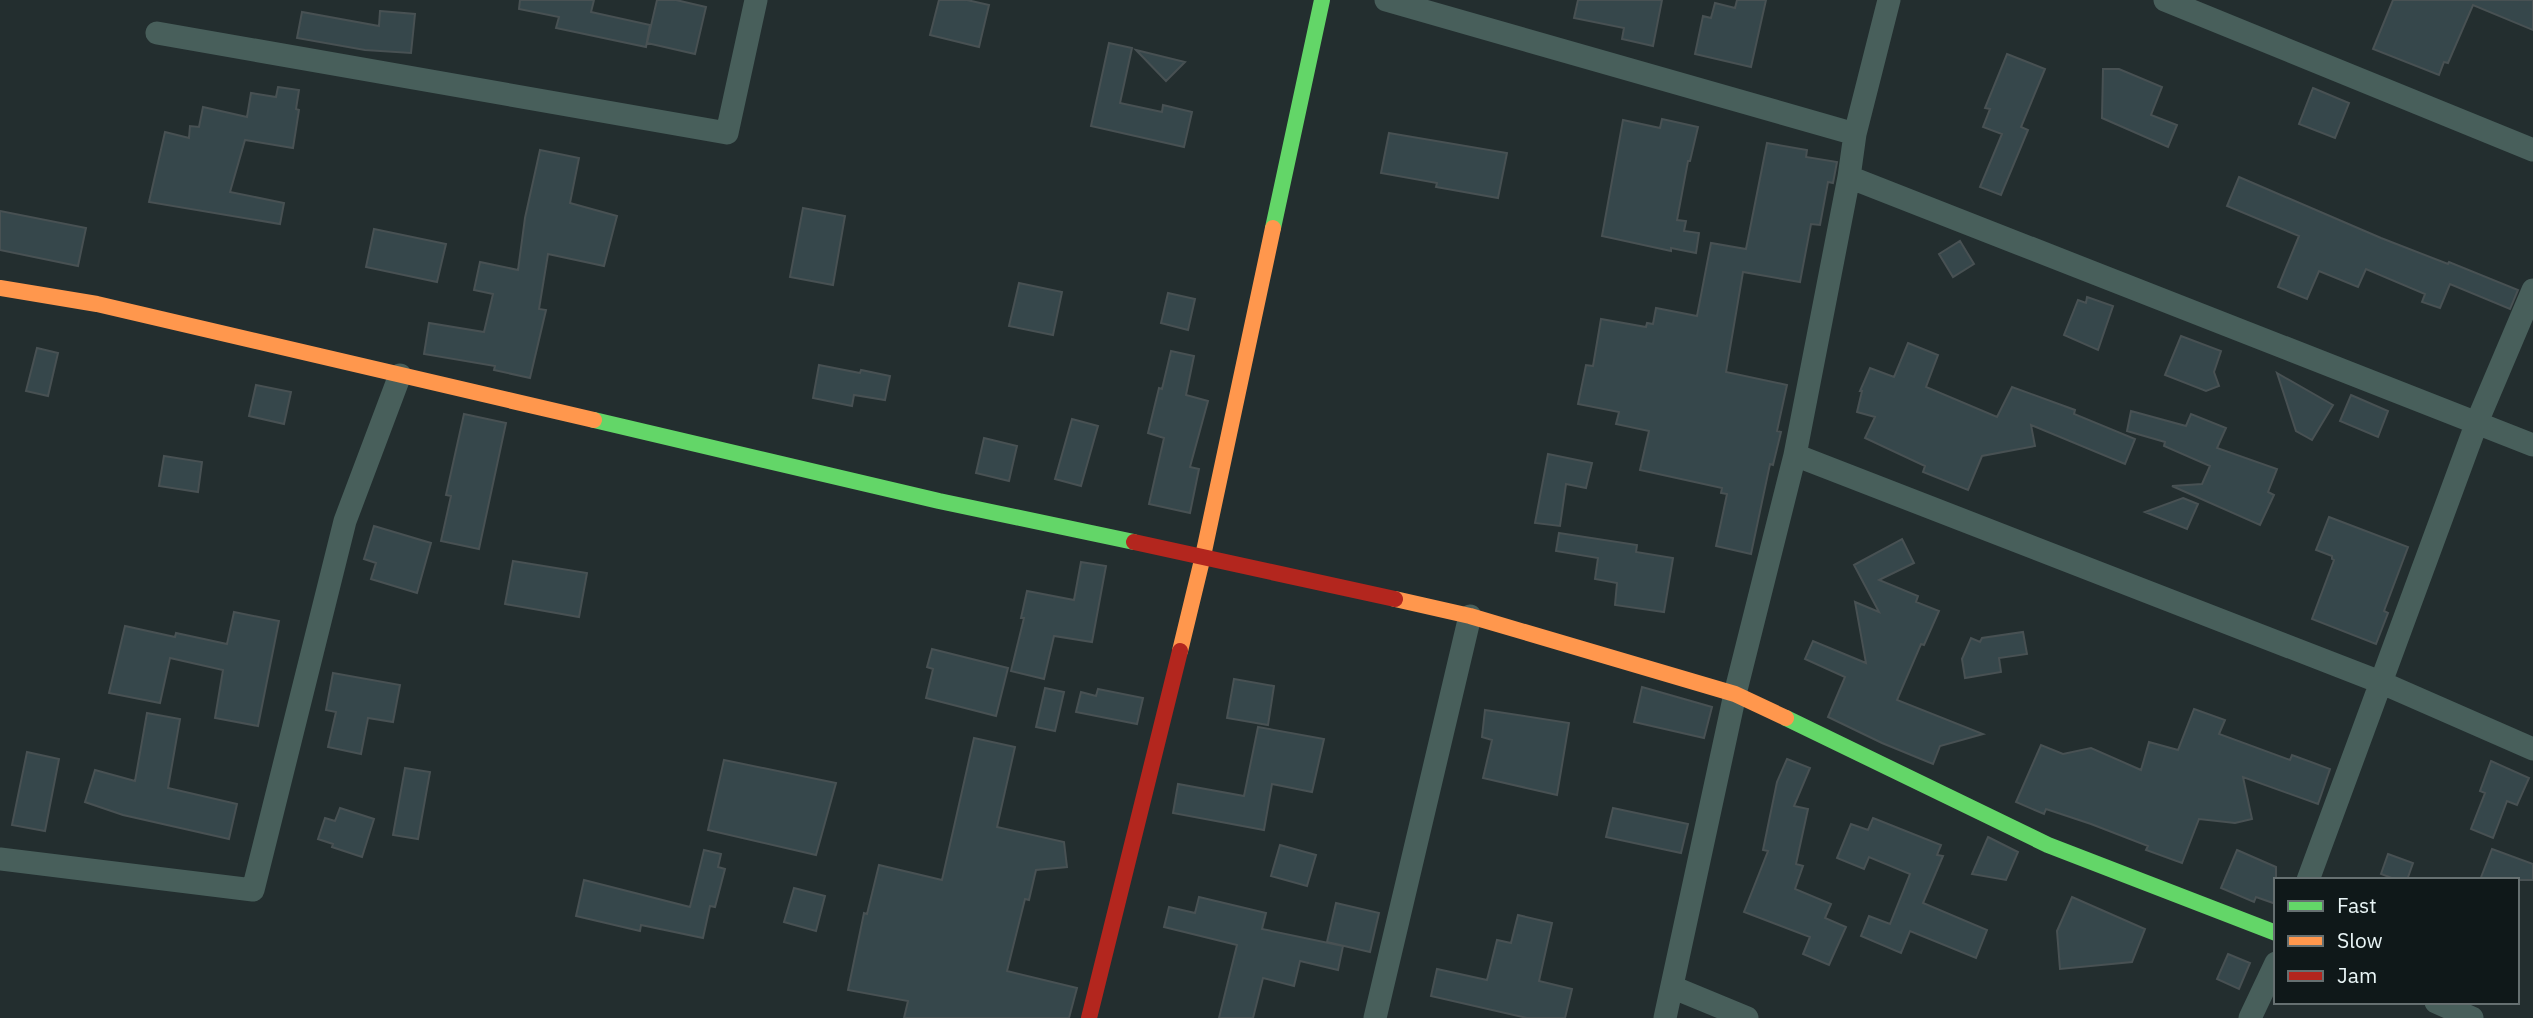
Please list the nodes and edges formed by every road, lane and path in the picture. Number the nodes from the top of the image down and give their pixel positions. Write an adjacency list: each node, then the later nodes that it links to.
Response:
1 (756, 0): 6 (street)
2 (1322, 0): 16 (street)
3 (1386, 0): 7 (street)
4 (1889, 0): 7 (street)
5 (2165, 0): 8 (street)
6 (157, 33)
7 (1855, 134): 9 (street)
8 (2533, 150)
9 (1849, 177): 13 (street); 15 (street)
10 (0, 288): 12 (street)
11 (2533, 290): 13 (street)
12 (400, 375): 16 (street); 21 (street)
13 (2477, 422): 14 (street); 18 (street)
14 (2533, 444)
15 (1795, 455): 18 (street); 19 (street)
16 (1203, 556): 17 (street); 27 (street)
17 (1470, 616): 19 (street); 28 (street)
18 (2380, 682): 20 (street); 22 (street)
19 (1735, 694): 23 (street); 25 (street)
20 (2533, 749)
21 (0, 859)
22 (2309, 878)
23 (2274, 932)
24 (2274, 967): 31 (street)
25 (1672, 987): 29 (street); 30 (street)
26 (2440, 1004): 32 (street)
27 (1088, 1018)
28 (1375, 1018)
29 (1664, 1018)
30 (1747, 1018)
31 (2250, 1018)
32 (2472, 1018)

